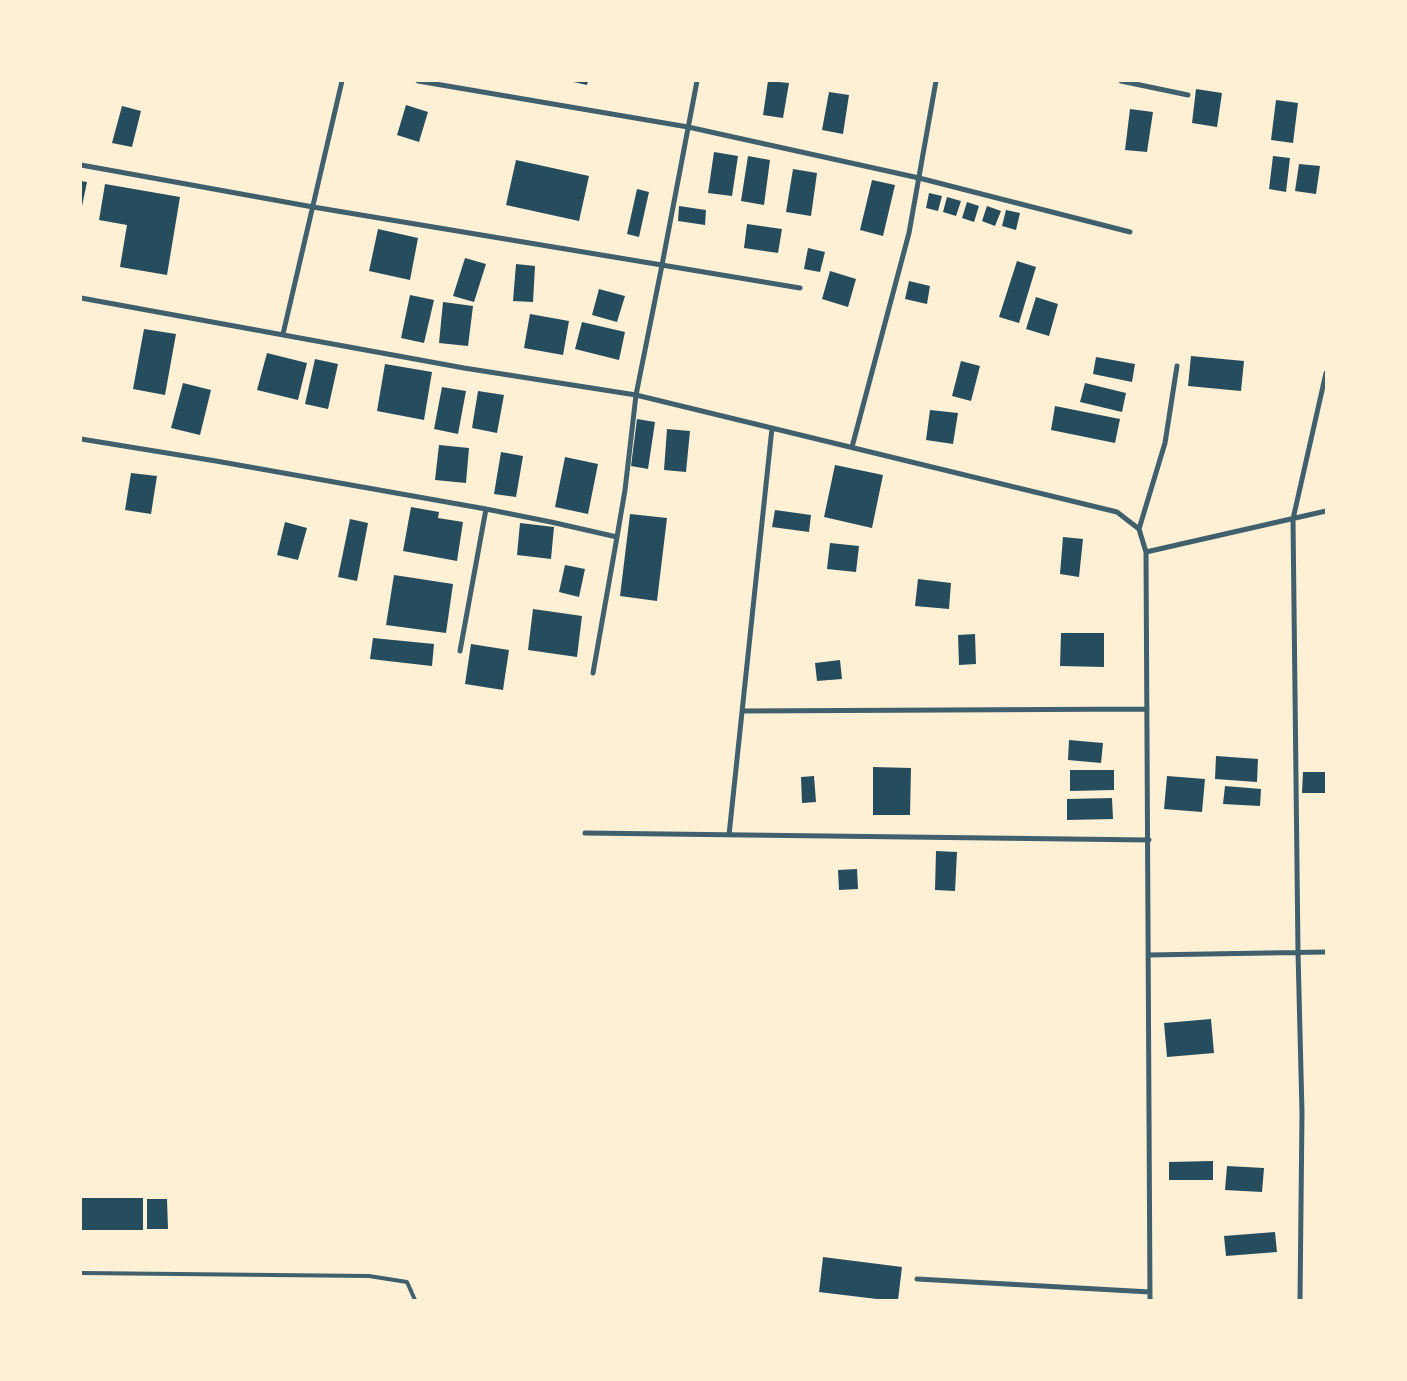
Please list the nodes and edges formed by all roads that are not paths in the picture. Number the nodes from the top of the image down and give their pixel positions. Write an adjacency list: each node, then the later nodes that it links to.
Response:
1 (342, 81): 10 (street)
2 (418, 81): 7 (street)
3 (697, 81): 7 (street)
4 (936, 81): 9 (street)
5 (1121, 81): 6 (street)
6 (1188, 95)
7 (688, 127): 9 (street); 12 (street)
8 (81, 165): 10 (street)
9 (919, 178): 11 (street); 21 (street)
10 (313, 207): 12 (street); 15 (street)
11 (1130, 232)
12 (662, 265): 13 (street); 18 (street)
13 (800, 288)
14 (81, 298): 15 (street)
15 (283, 334): 18 (street)
16 (1178, 366): 25 (street)
17 (1326, 373): 24 (street)
18 (636, 395): 19 (street); 26 (street)
19 (772, 428): 21 (street); 31 (street)
20 (81, 439): 22 (street)
21 (852, 447): 25 (street)
22 (486, 509): 26 (street); 28 (street)
23 (1326, 511): 24 (street)
24 (1293, 519): 27 (street); 35 (street)
25 (1139, 529): 27 (street)
26 (617, 537): 29 (street)
27 (1146, 552): 30 (street)
28 (460, 651)
29 (593, 673)
30 (1147, 709): 31 (street); 34 (street)
31 (742, 711): 33 (street)
32 (585, 833): 33 (street)
33 (729, 835): 34 (street)
34 (1149, 840): 37 (street)
35 (1298, 952): 36 (street); 37 (street); 43 (street)
36 (1326, 952)
37 (1148, 955): 40 (street)
38 (81, 1272): 41 (lane)
39 (917, 1279): 40 (street)
40 (1150, 1292): 42 (street)
41 (415, 1300)
42 (1150, 1300)
43 (1300, 1300)

